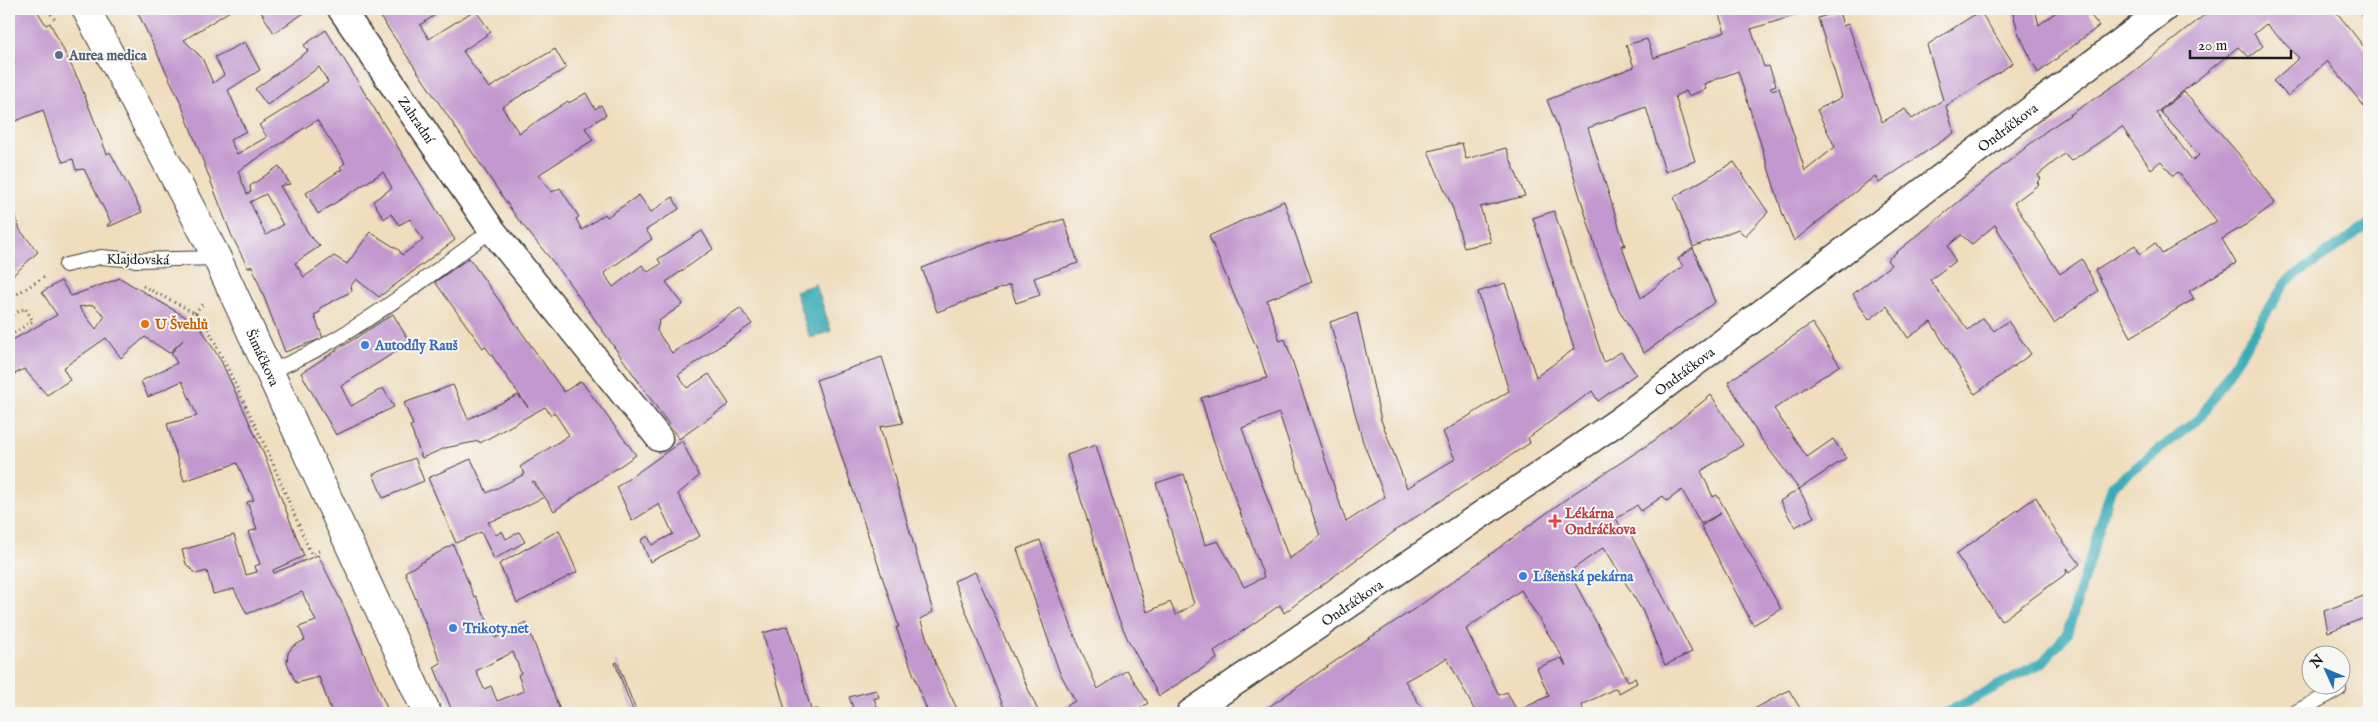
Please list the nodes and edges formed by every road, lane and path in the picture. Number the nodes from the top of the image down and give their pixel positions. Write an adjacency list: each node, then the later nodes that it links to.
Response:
1 (86, 9): 6 (street, Šimáčkova)
2 (341, 9): 4 (street, Zahradní)
3 (2164, 9): 16 (street, Ondráčkova)
4 (492, 230): 11 (lane); 12 (street, Zahradní)
5 (101, 258): 6 (lane, Klajdovská); 7 (lane, Klajdovská); 13 (path)
6 (217, 258): 11 (street, Šimáčkova)
7 (66, 265): 8 (path)
8 (9, 299)
9 (9, 318): 10 (path)
10 (9, 336)
11 (269, 372): 15 (street, Šimáčkova)
12 (659, 438)
13 (311, 554)
14 (2330, 694): 17 (lane)
15 (427, 713)
16 (1190, 713)
17 (2294, 713)

